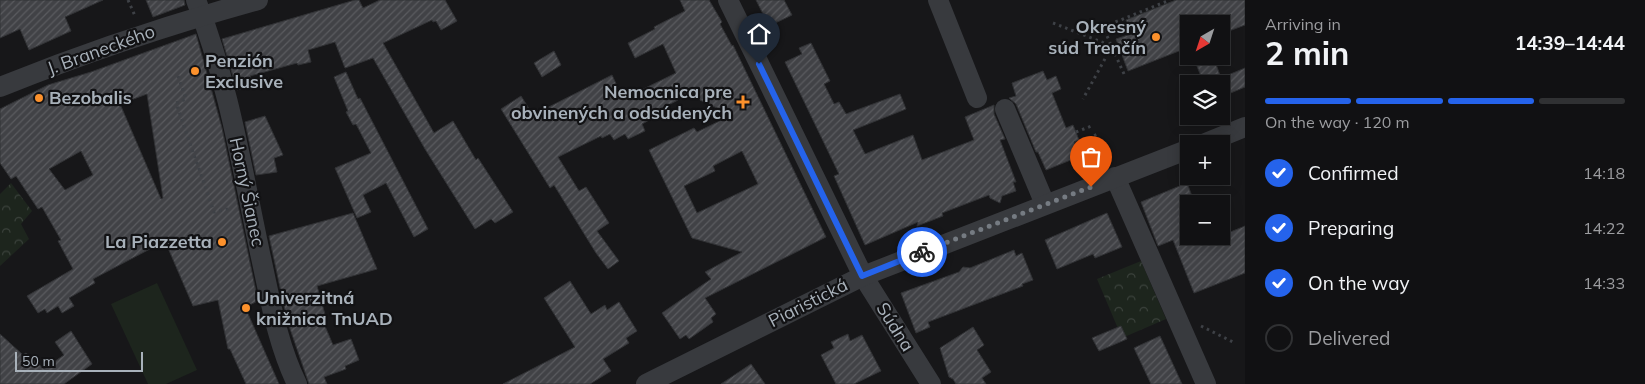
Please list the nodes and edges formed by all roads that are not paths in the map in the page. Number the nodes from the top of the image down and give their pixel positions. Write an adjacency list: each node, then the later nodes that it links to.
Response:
1 (258, 0): 4 (street, J. Braneckého)
2 (728, 0): 13 (street, Súdna)
3 (938, 0): 6 (street)
4 (199, 8): 5 (street, J. Braneckého); 15 (street, Horný Šianec)
5 (0, 88)
6 (977, 98)
7 (1005, 109): 12 (street)
8 (1245, 127): 9 (street)
9 (1226, 135)
10 (1174, 149): 11 (street, Piaristická)
11 (1115, 177): 12 (street, Piaristická); 18 (street)
12 (1045, 204): 13 (street, Piaristická)
13 (862, 276): 14 (street, Piaristická); 17 (street, Súdna)
14 (675, 378): 16 (street, Piaristická)
15 (297, 384)
16 (646, 384)
17 (931, 384)
18 (1206, 384)

